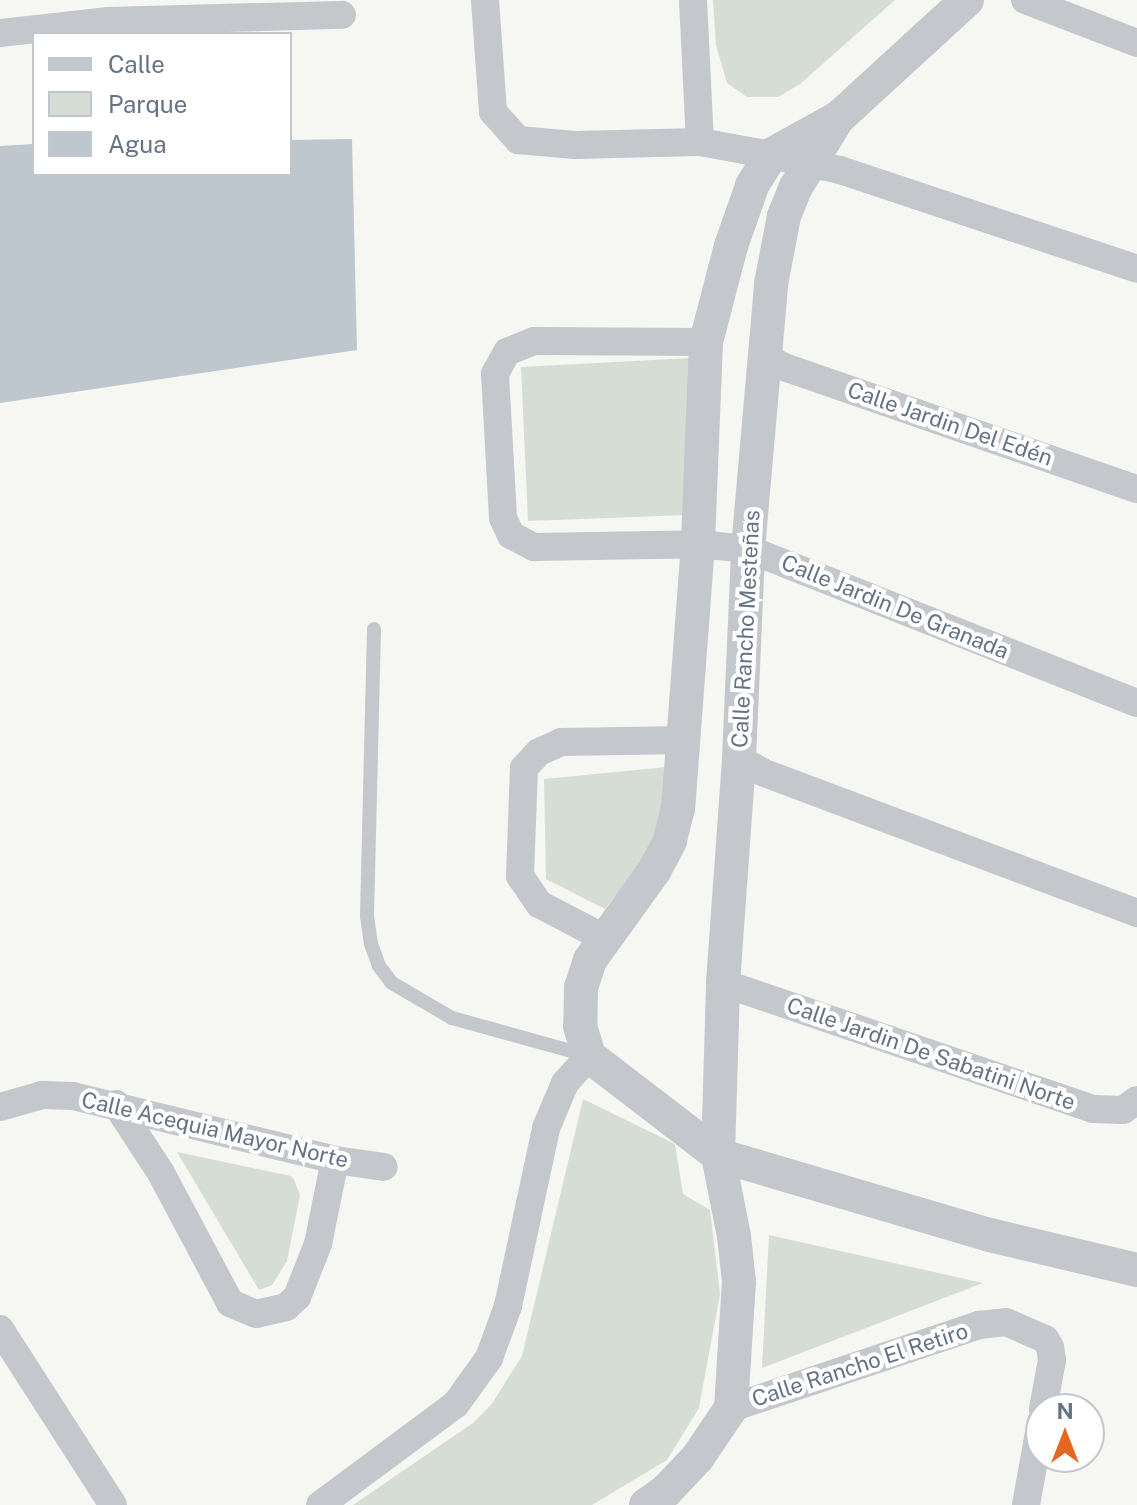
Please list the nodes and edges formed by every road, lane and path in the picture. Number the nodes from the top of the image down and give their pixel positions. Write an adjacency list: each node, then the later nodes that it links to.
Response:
1 (485, 0): 11 (street)
2 (693, 0): 11 (street)
3 (967, 0): 10 (street, Calle Rancho Mesteñas)
4 (1025, 0): 9 (street)
5 (293, 7): 6 (street); 7 (street)
6 (108, 11): 8 (street)
7 (342, 15)
8 (0, 33)
9 (1137, 43)
10 (838, 118): 12 (street, Calle Rancho Mesteñas); 13 (street, Calle Rancho Mesteñas)
11 (700, 142): 12 (street)
12 (771, 155): 13 (street); 15 (street)
13 (812, 165): 14 (street); 16 (street, Calle Rancho Mesteñas)
14 (1137, 269)
15 (706, 342): 18 (street); 18 (street, Calle Jardin De Granada)
16 (765, 357): 17 (street, Calle Jardin Del Edén); 19 (street, Calle Rancho Mesteñas)
17 (1137, 489)
18 (698, 544): 19 (street, Calle Jardin De Granada); 22 (street)
19 (748, 549): 21 (street, Calle Jardin De Granada); 23 (street, Calle Rancho Mesteñas)
20 (374, 629): 27 (lane)
21 (1137, 703)
22 (685, 740): 25 (street); 25 (street)
23 (739, 759): 24 (street); 26 (street, Calle Rancho Mesteñas)
24 (1137, 913)
25 (604, 938): 27 (street)
26 (723, 983): 28 (street, Calle Jardin De Sabatini Norte); 31 (street, Calle Rancho Mesteñas)
27 (589, 1056): 31 (street); 40 (street)
28 (1137, 1100)
29 (116, 1104): 30 (street, Calle Acequia Mayor Norte); 32 (street, Calle Acequia Mayor Norte); 32 (street)
30 (0, 1107)
31 (718, 1155): 34 (street); 37 (street, Calle Rancho Mesteñas)
32 (335, 1160): 33 (street, Calle Acequia Mayor Norte)
33 (384, 1167)
34 (1137, 1270)
35 (0, 1329): 39 (street)
36 (1046, 1393): 37 (street, Calle Rancho El Retiro)
37 (731, 1408): 41 (street, Calle Rancho El Retiro)
38 (1032, 1473): 42 (street)
39 (113, 1505)
40 (320, 1505)
41 (646, 1505)
42 (1026, 1505)

